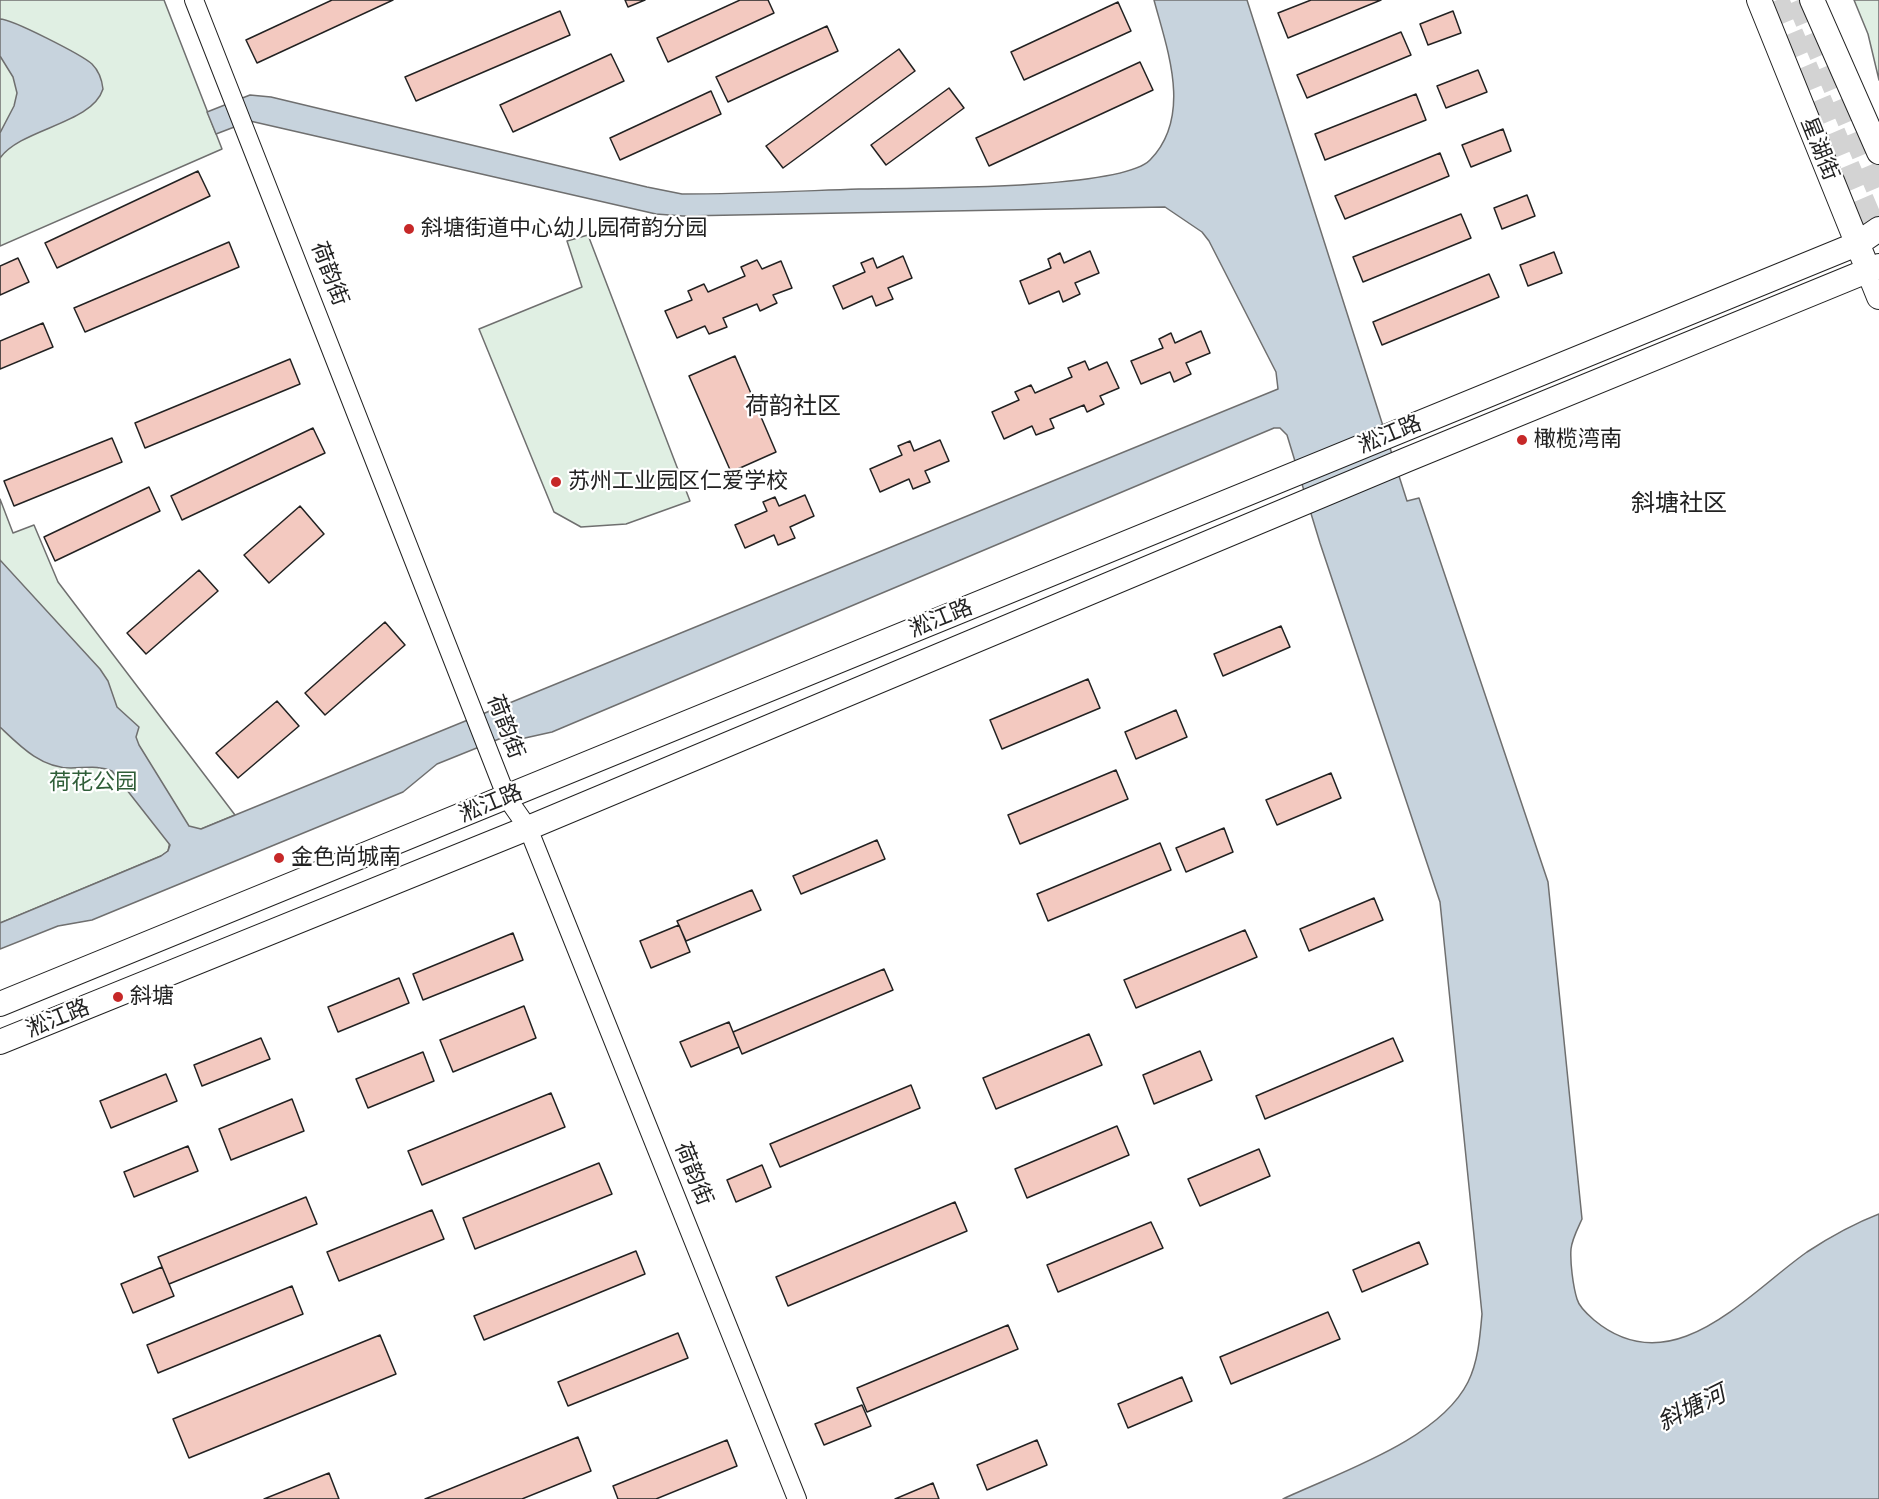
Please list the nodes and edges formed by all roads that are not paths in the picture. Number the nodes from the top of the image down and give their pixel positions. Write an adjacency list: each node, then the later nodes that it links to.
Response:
1 (194, 0): 9 (street, 荷韵街)
2 (1759, 0): 6 (main road, 星湖街)
3 (1812, 0): 4 (main road)
4 (1879, 152)
5 (1879, 229): 6 (main road, 淞江路)
6 (1857, 244): 7 (main road, 星湖街); 9 (main road, 淞江路)
7 (1873, 268): 8 (main road, 星湖街); 10 (main road, 淞江路)
8 (1879, 297)
9 (507, 798): 10 (street, 荷韵街); 11 (main road, 淞江路)
10 (528, 828): 12 (main road, 淞江路); 13 (street, 荷韵街)
11 (0, 1005)
12 (0, 1042)
13 (797, 1499)

